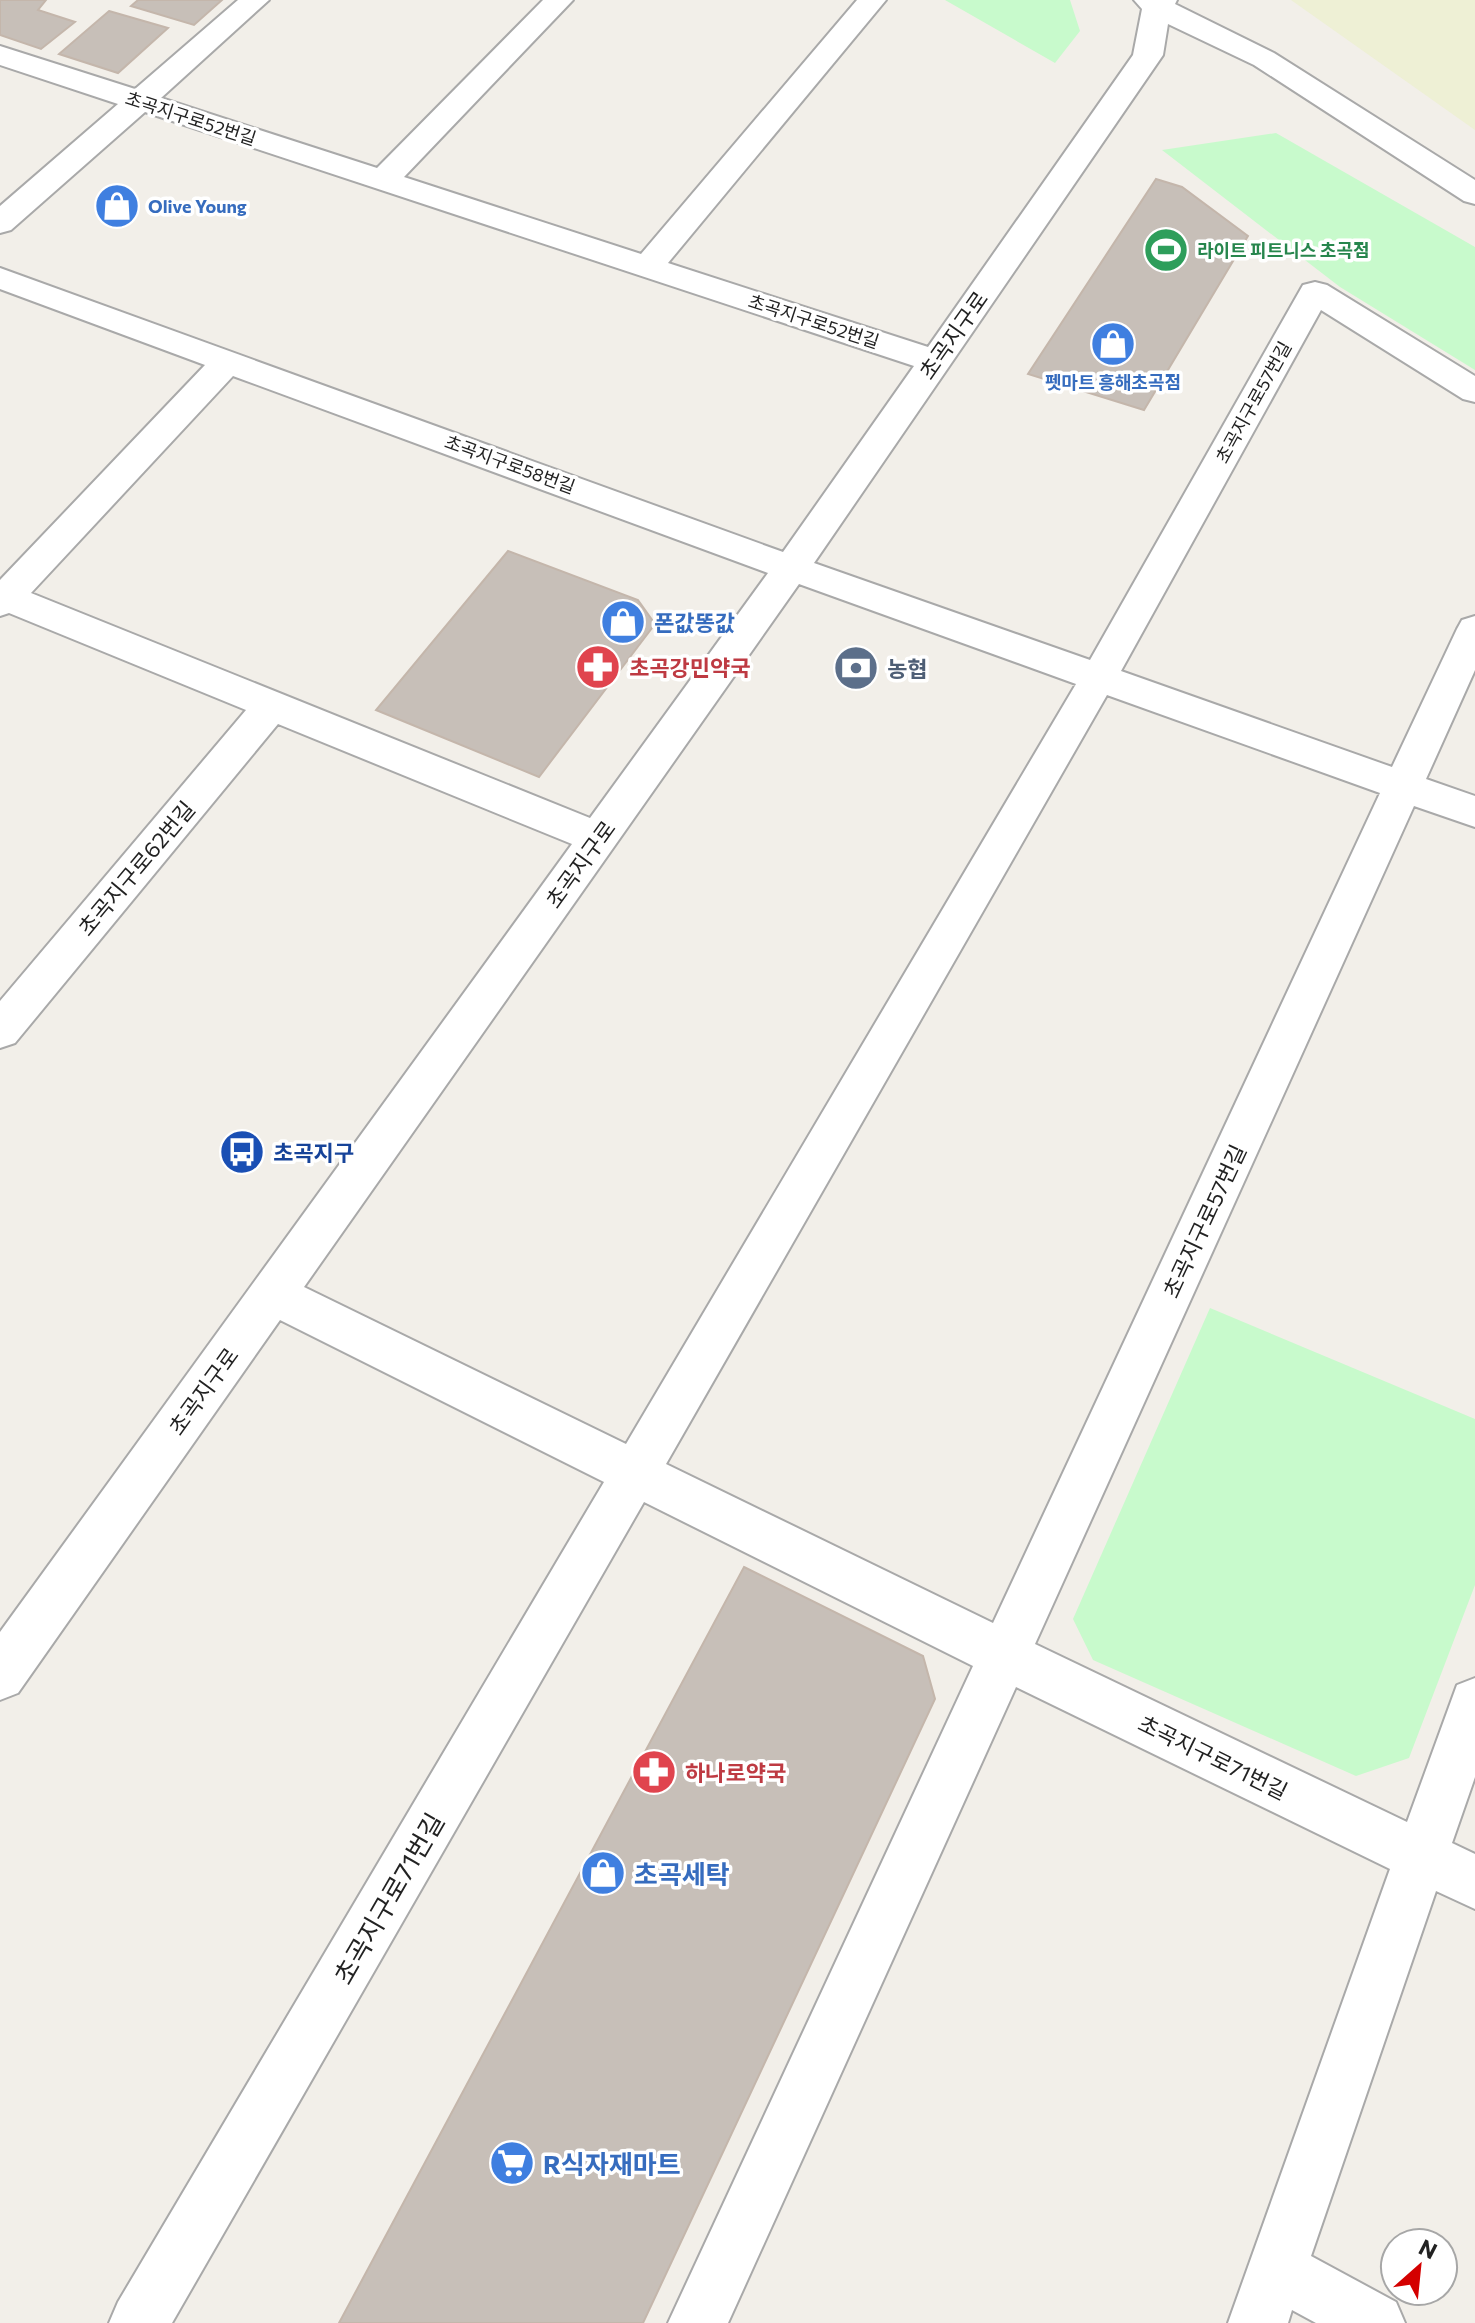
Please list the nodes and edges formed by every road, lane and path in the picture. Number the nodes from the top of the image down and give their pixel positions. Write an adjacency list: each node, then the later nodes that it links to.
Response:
1 (255, 0): 9 (street)
2 (559, 0): 10 (street)
3 (872, 0): 13 (street)
4 (1156, 2): 5 (street); 6 (street, 초곡지구로)
5 (1193, 26): 6 (street, 초곡지구로); 8 (street); 8 (street, 초곡지구로)
6 (1151, 48): 16 (street, 초곡지구로)
7 (0, 55): 9 (street, 초곡지구로52번길)
8 (1264, 59): 11 (street)
9 (139, 100): 10 (street, 초곡지구로52번길); 12 (street)
10 (383, 180): 13 (street, 초곡지구로52번길)
11 (1475, 194)
12 (0, 223)
13 (647, 267): 16 (street, 초곡지구로52번길)
14 (0, 278): 15 (street, 초곡지구로58번길)
15 (228, 361): 18 (street, 초곡지구로58번길); 19 (street)
16 (935, 361): 18 (street, 초곡지구로)
17 (1475, 391): 21 (street, 초곡지구로57번길)
18 (791, 568): 21 (street); 25 (street, 초곡지구로)
19 (2, 599): 22 (street)
20 (1475, 629): 23 (street, 초곡지구로57번길)
21 (1099, 677): 23 (street); 28 (street, 초곡지구로57번길)
22 (271, 706): 25 (street); 26 (street, 초곡지구로62번길)
23 (1403, 786): 24 (street); 29 (street, 초곡지구로57번길)
24 (1475, 812)
25 (598, 838): 27 (street, 초곡지구로)
26 (0, 1031)
27 (273, 1294): 28 (street, 초곡지구로71번길); 30 (street, 초곡지구로)
28 (636, 1474): 29 (street, 초곡지구로71번길); 35 (street, 초곡지구로71번길)
29 (1005, 1656): 32 (street, 초곡지구로71번길); 36 (street)
30 (0, 1675)
31 (1475, 1703): 32 (street)
32 (1422, 1856): 33 (street, 초곡지구로71번길); 34 (street)
33 (1475, 1882)
34 (1268, 2297): 37 (street)
35 (139, 2323)
36 (698, 2323)
37 (1375, 2323)

